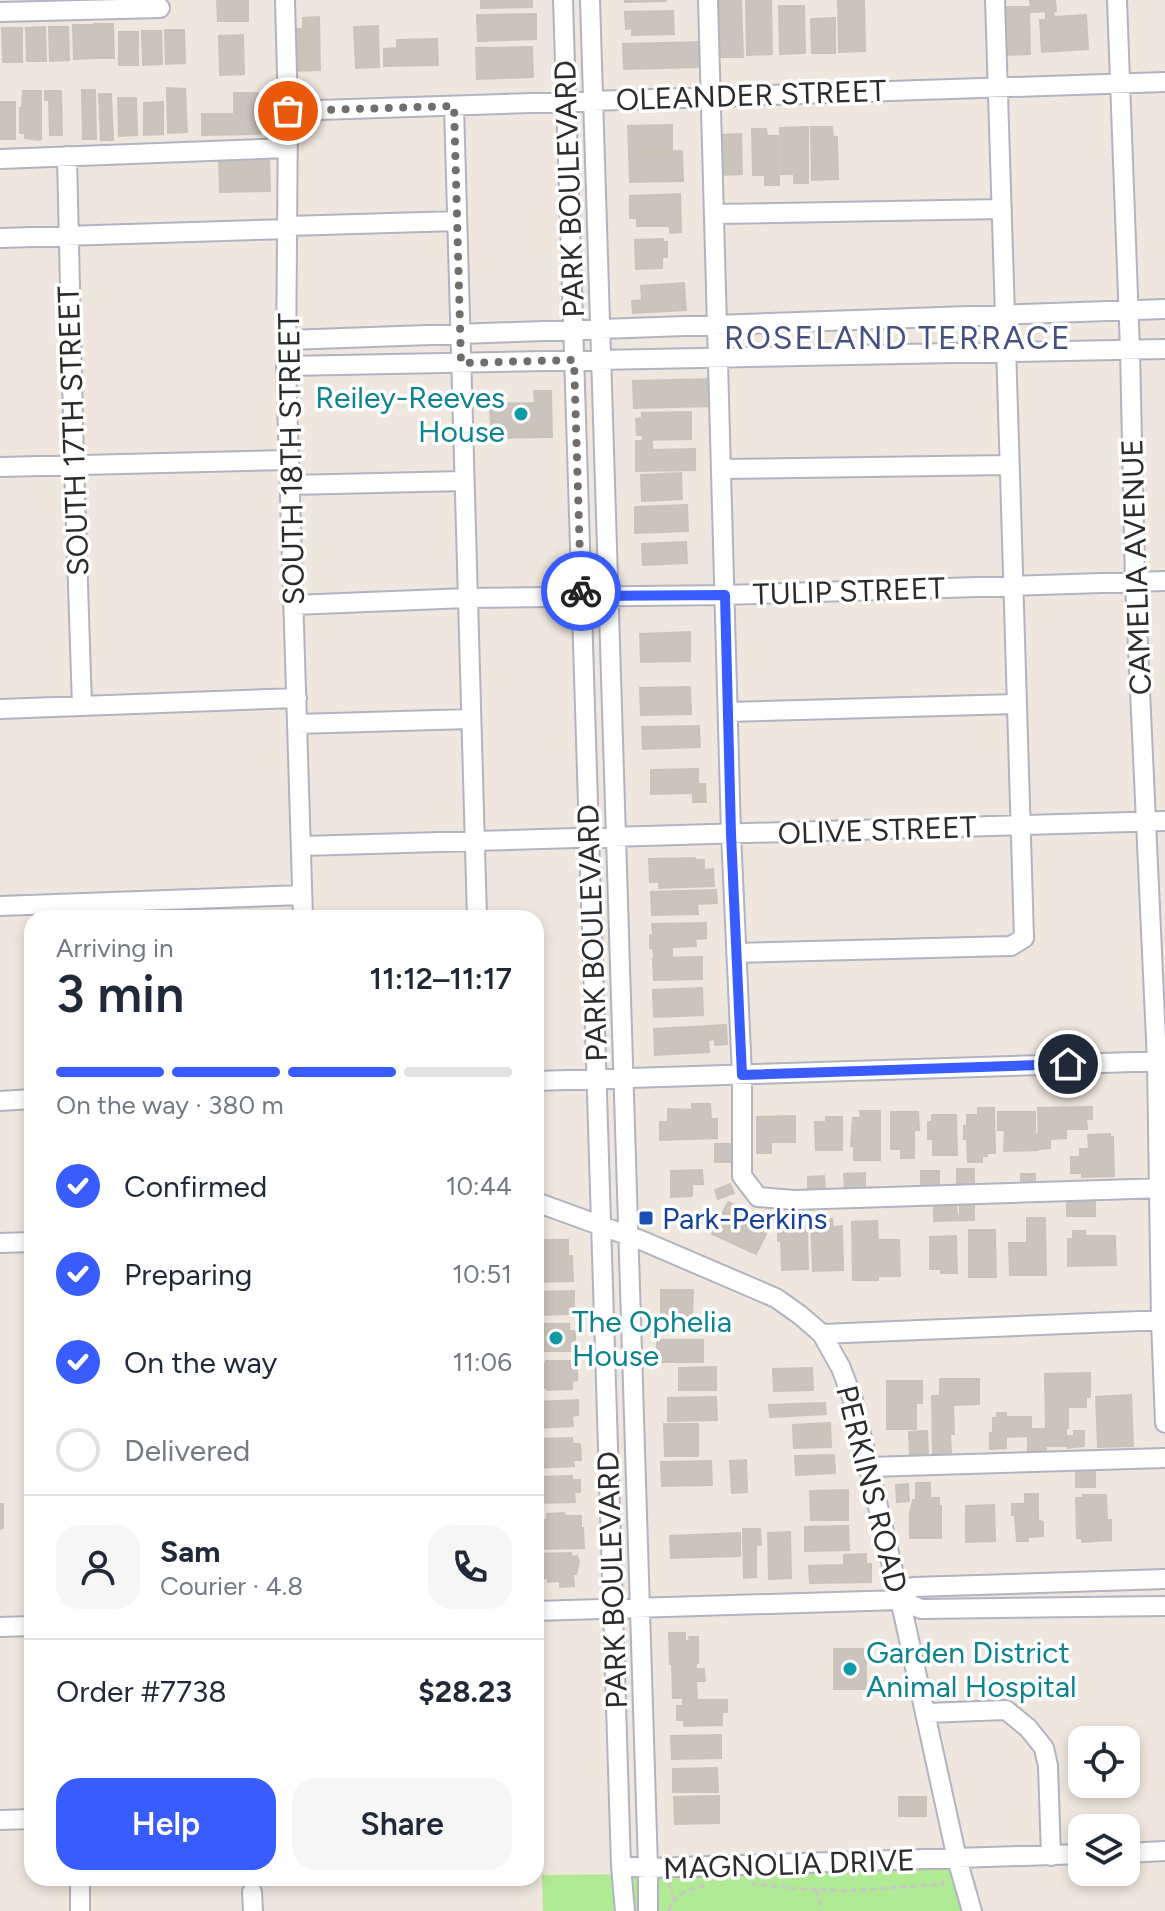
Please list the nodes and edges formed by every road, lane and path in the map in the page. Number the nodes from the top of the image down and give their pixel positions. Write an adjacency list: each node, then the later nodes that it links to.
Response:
1 (285, 0): 16 (street, SOUTH 18TH STREET)
2 (563, 0): 14 (street, PARK BOULEVARD)
3 (590, 0): 13 (street)
4 (708, 0): 12 (street)
5 (995, 0): 11 (street)
6 (1117, 0): 10 (street, CAMELIA AVENUE)
7 (160, 8): 8 (street)
8 (0, 12)
9 (1165, 82): 10 (street, OLEANDER STREET)
10 (1119, 83): 11 (street, OLEANDER STREET); 27 (street, CAMELIA AVENUE)
11 (999, 87): 12 (street, OLEANDER STREET); 20 (street)
12 (711, 97): 13 (street, OLEANDER STREET); 21 (street)
13 (593, 100): 14 (street, OLEANDER STREET); 30 (street)
14 (566, 101): 15 (street, OLEANDER STREET); 31 (street, PARK BOULEVARD)
15 (454, 106): 16 (street, OLEANDER STREET); 22 (street)
16 (288, 111): 17 (street, SOUTH 18TH STREET)
17 (287, 148): 18 (street); 23 (street, SOUTH 18TH STREET)
18 (67, 156): 19 (street); 24 (street, SOUTH 17TH STREET)
19 (0, 159)
20 (1002, 209): 21 (street); 28 (street)
21 (715, 214): 29 (street)
22 (457, 221): 23 (street); 32 (street)
23 (288, 228): 24 (street); 33 (street, SOUTH 18TH STREET)
24 (68, 237): 25 (street); 43 (street, SOUTH 17TH STREET)
25 (0, 238)
26 (1165, 309): 27 (street)
27 (1129, 310): 28 (street); 35 (street, CAMELIA AVENUE)
28 (1005, 314): 29 (street); 36 (street)
29 (718, 325): 30 (street); 37 (street)
30 (600, 329): 31 (street); 39 (street)
31 (573, 330): 32 (street); 38 (street, PARK BOULEVARD)
32 (460, 334): 33 (street); 40 (street)
33 (287, 340): 41 (street, SOUTH 18TH STREET)
34 (1165, 349): 35 (street)
35 (1130, 350): 36 (street); 50 (street, CAMELIA AVENUE)
36 (1007, 352): 37 (street); 44 (street)
37 (719, 358): 39 (street); 46 (street)
38 (574, 360): 39 (street); 40 (street); 53 (street, PARK BOULEVARD)
39 (601, 360): 54 (street)
40 (461, 363): 41 (street); 47 (street)
41 (286, 366): 42 (street, SOUTH 18TH STREET)
42 (289, 460): 43 (street); 48 (street, SOUTH 18TH STREET)
43 (74, 464): 45 (street); 59 (street, SOUTH 17TH STREET)
44 (1009, 465): 46 (street); 51 (street)
45 (0, 467)
46 (722, 469): 52 (street)
47 (464, 481): 48 (street); 55 (street)
48 (290, 485): 56 (street, SOUTH 18TH STREET)
49 (1165, 581): 50 (street, TULIP STREET)
50 (1135, 582): 51 (street, TULIP STREET); 65 (street, CAMELIA AVENUE)
51 (1012, 585): 52 (street, TULIP STREET); 58 (street)
52 (725, 595): 54 (street, TULIP STREET); 61 (street)
53 (582, 596): 54 (street, TULIP STREET); 55 (street, TULIP STREET); 69 (street, PARK BOULEVARD)
54 (609, 596): 68 (street)
55 (467, 598): 56 (street, TULIP STREET); 62 (street)
56 (293, 605): 57 (street, SOUTH 18TH STREET)
57 (297, 698): 59 (street); 63 (street, SOUTH 18TH STREET)
58 (1016, 704): 61 (street); 66 (street)
59 (82, 706): 60 (street)
60 (0, 709)
61 (728, 712): 67 (street)
62 (470, 719): 63 (street); 70 (street)
63 (297, 724): 71 (street, SOUTH 18TH STREET)
64 (1165, 821): 65 (street, OLIVE STREET)
65 (1145, 822): 66 (street, OLIVE STREET); 77 (street, CAMELIA AVENUE)
66 (1020, 826): 67 (street, OLIVE STREET); 76 (street)
67 (731, 834): 68 (street, OLIVE STREET); 76 (street)
68 (616, 837): 69 (street, OLIVE STREET); 79 (street)
69 (589, 838): 70 (street, OLIVE STREET); 80 (street, PARK BOULEVARD)
70 (473, 842): 71 (street, OLIVE STREET); 75 (street)
71 (302, 846): 72 (street, SOUTH 18TH STREET)
72 (302, 895): 73 (street); 74 (street, SOUTH 18TH STREET)
73 (0, 906)
74 (303, 910)
75 (477, 910)
76 (736, 953): 78 (street)
77 (1161, 1061): 78 (street); 84 (street, CAMELIA AVENUE)
78 (742, 1075): 79 (street); 84 (street)
79 (623, 1078): 80 (street); 87 (street)
80 (597, 1079): 81 (street); 86 (street, PARK BOULEVARD)
81 (544, 1081)
82 (24, 1100): 83 (street)
83 (0, 1101)
84 (1162, 1188): 90 (street, CAMELIA AVENUE)
85 (544, 1207): 86 (street, PERKINS ROAD)
86 (601, 1224): 87 (street, PERKINS ROAD); 98 (street, PARK BOULEVARD)
87 (628, 1235): 91 (street, PERKINS ROAD); 99 (street)
88 (24, 1242): 89 (street)
89 (0, 1243)
90 (1163, 1320): 91 (street); 92 (street, CAMELIA AVENUE)
91 (822, 1334): 94 (street, PERKINS ROAD)
92 (1165, 1423)
93 (1165, 1458): 94 (street)
94 (869, 1467): 96 (street, PERKINS ROAD)
95 (1165, 1579): 96 (street)
96 (900, 1600): 97 (street); 99 (street); 103 (street, PERKINS ROAD)
97 (1165, 1606)
98 (613, 1608): 99 (street); 100 (street); 111 (street, PARK BOULEVARD)
99 (639, 1608): 112 (street)
100 (544, 1611)
101 (24, 1626): 102 (street)
102 (0, 1627)
103 (926, 1713): 109 (street); 110 (street, PERKINS ROAD)
104 (24, 1819): 105 (street)
105 (0, 1820)
106 (1165, 1851): 107 (street)
107 (1140, 1852)
108 (1068, 1855): 109 (street, MAGNOLIA DRIVE)
109 (1051, 1856): 110 (street, MAGNOLIA DRIVE)
110 (950, 1864): 112 (street, MAGNOLIA DRIVE); 116 (path); 122 (street, PERKINS ROAD)
111 (621, 1866): 112 (street, MAGNOLIA DRIVE); 118 (street, PARK BOULEVARD)
112 (648, 1868): 119 (street)
113 (718, 1883): 120 (path)
114 (748, 1883): 116 (path)
115 (80, 1886): 117 (street)
116 (817, 1890): 121 (path)
117 (80, 1911)
118 (625, 1911)
119 (648, 1911)
120 (669, 1911)
121 (821, 1911)
122 (972, 1911)

